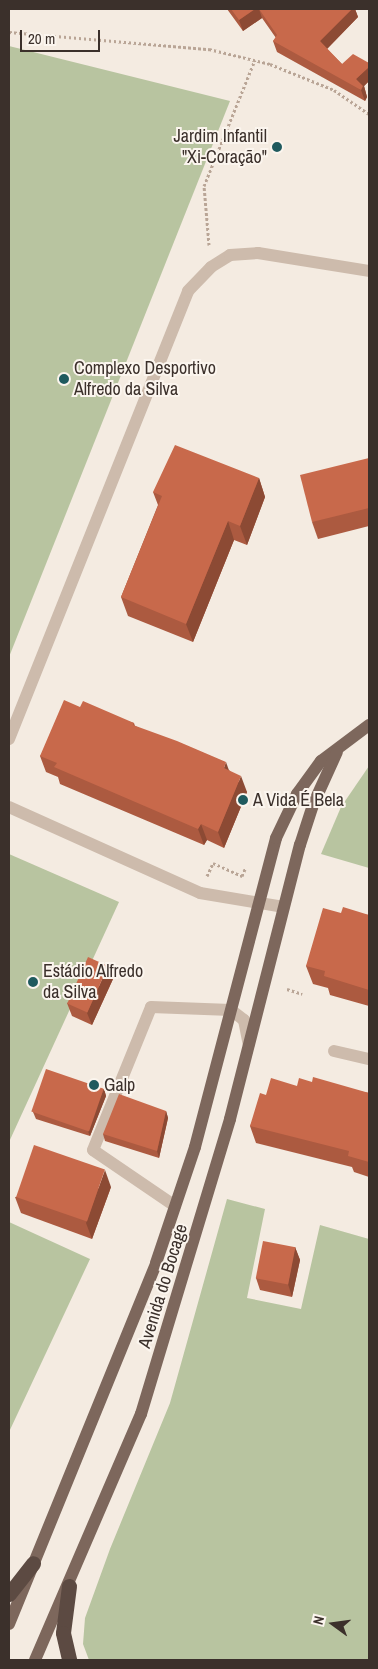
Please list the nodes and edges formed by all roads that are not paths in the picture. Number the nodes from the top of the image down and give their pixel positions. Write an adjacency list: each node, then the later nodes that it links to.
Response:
1 (369, 271): 3 (street)
2 (369, 725): 4 (main road, Avenida do Bocage)
3 (9, 739)
4 (337, 752): 6 (main road, Avenida do Bocage); 7 (main road, Avenida do Bocage)
5 (9, 808): 6 (street)
6 (259, 903): 7 (street); 8 (main road, Avenida do Bocage)
7 (284, 907): 9 (main road, Avenida do Bocage)
8 (231, 1010): 9 (street); 12 (main road, Avenida do Bocage); 12 (street)
9 (249, 1045): 14 (main road, Avenida do Bocage)
10 (334, 1051): 11 (street)
11 (369, 1059)
12 (175, 1206): 13 (main road, Avenida do Bocage)
13 (33, 1563): 15 (highway); 16 (main road, Avenida do Bocage)
14 (69, 1586): 17 (main road, Avenida do Bocage); 18 (highway)
15 (9, 1594)
16 (9, 1624)
17 (35, 1660)
18 (69, 1660)

